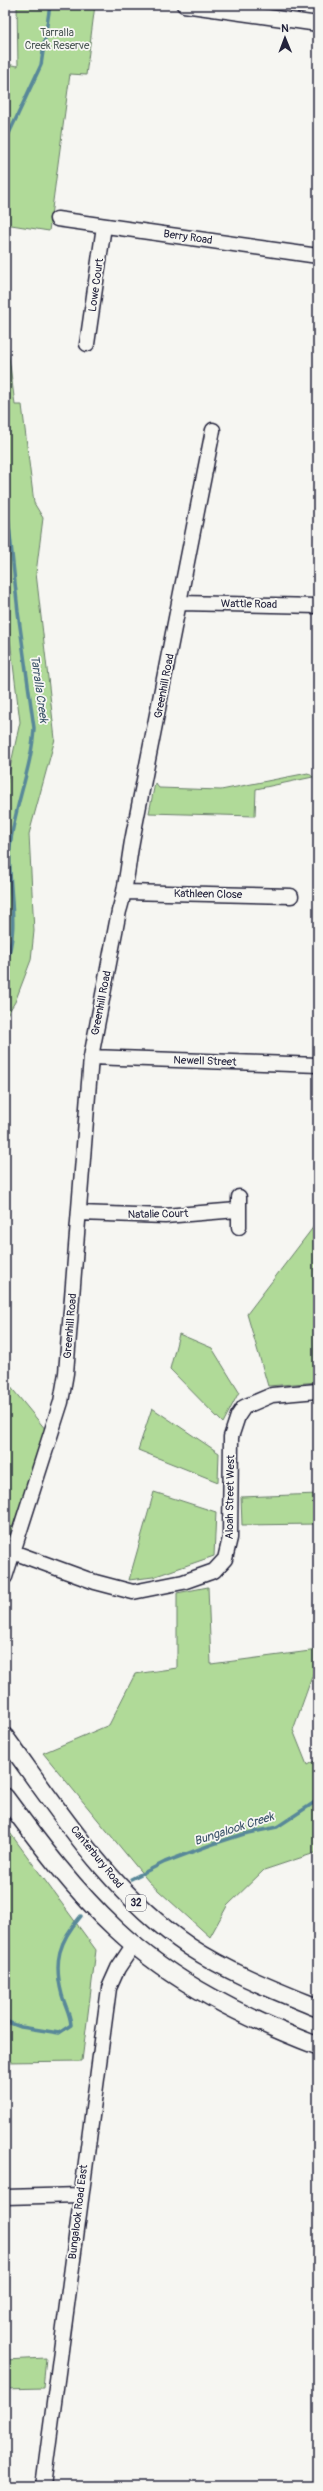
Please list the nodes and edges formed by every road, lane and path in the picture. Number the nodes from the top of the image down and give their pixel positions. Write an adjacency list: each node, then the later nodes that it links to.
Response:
1 (184, 5): 2 (street)
2 (318, 24)
3 (57, 219): 4 (street, Berry Road)
4 (104, 226): 5 (street, Berry Road); 6 (street, Lowe Court)
5 (318, 256)
6 (87, 344)
7 (213, 430): 8 (street, Greenhill Road)
8 (181, 602): 9 (street, Wattle Road); 10 (street, Greenhill Road)
9 (318, 606)
10 (126, 892): 11 (street, Kathleen Close); 12 (street, Greenhill Road)
11 (291, 896)
12 (91, 1057): 13 (street, Newell Street); 14 (street, Greenhill Road)
13 (318, 1065)
14 (78, 1213): 15 (street, Natalie Court); 17 (street, Greenhill Road)
15 (239, 1227)
16 (317, 1391): 17 (street, Aloah Street West)
17 (13, 1552): 18 (street, Greenhill Road)
18 (5, 1577)
19 (5, 1737): 22 (main road, Canterbury Road / 32)
20 (5, 1797): 21 (main road)
21 (134, 1944): 23 (main road); 24 (street, Bungalook Road East)
22 (318, 2008)
23 (318, 2046)
24 (80, 2195): 25 (street); 26 (street, Bungalook Road East)
25 (5, 2197)
26 (43, 2486)

